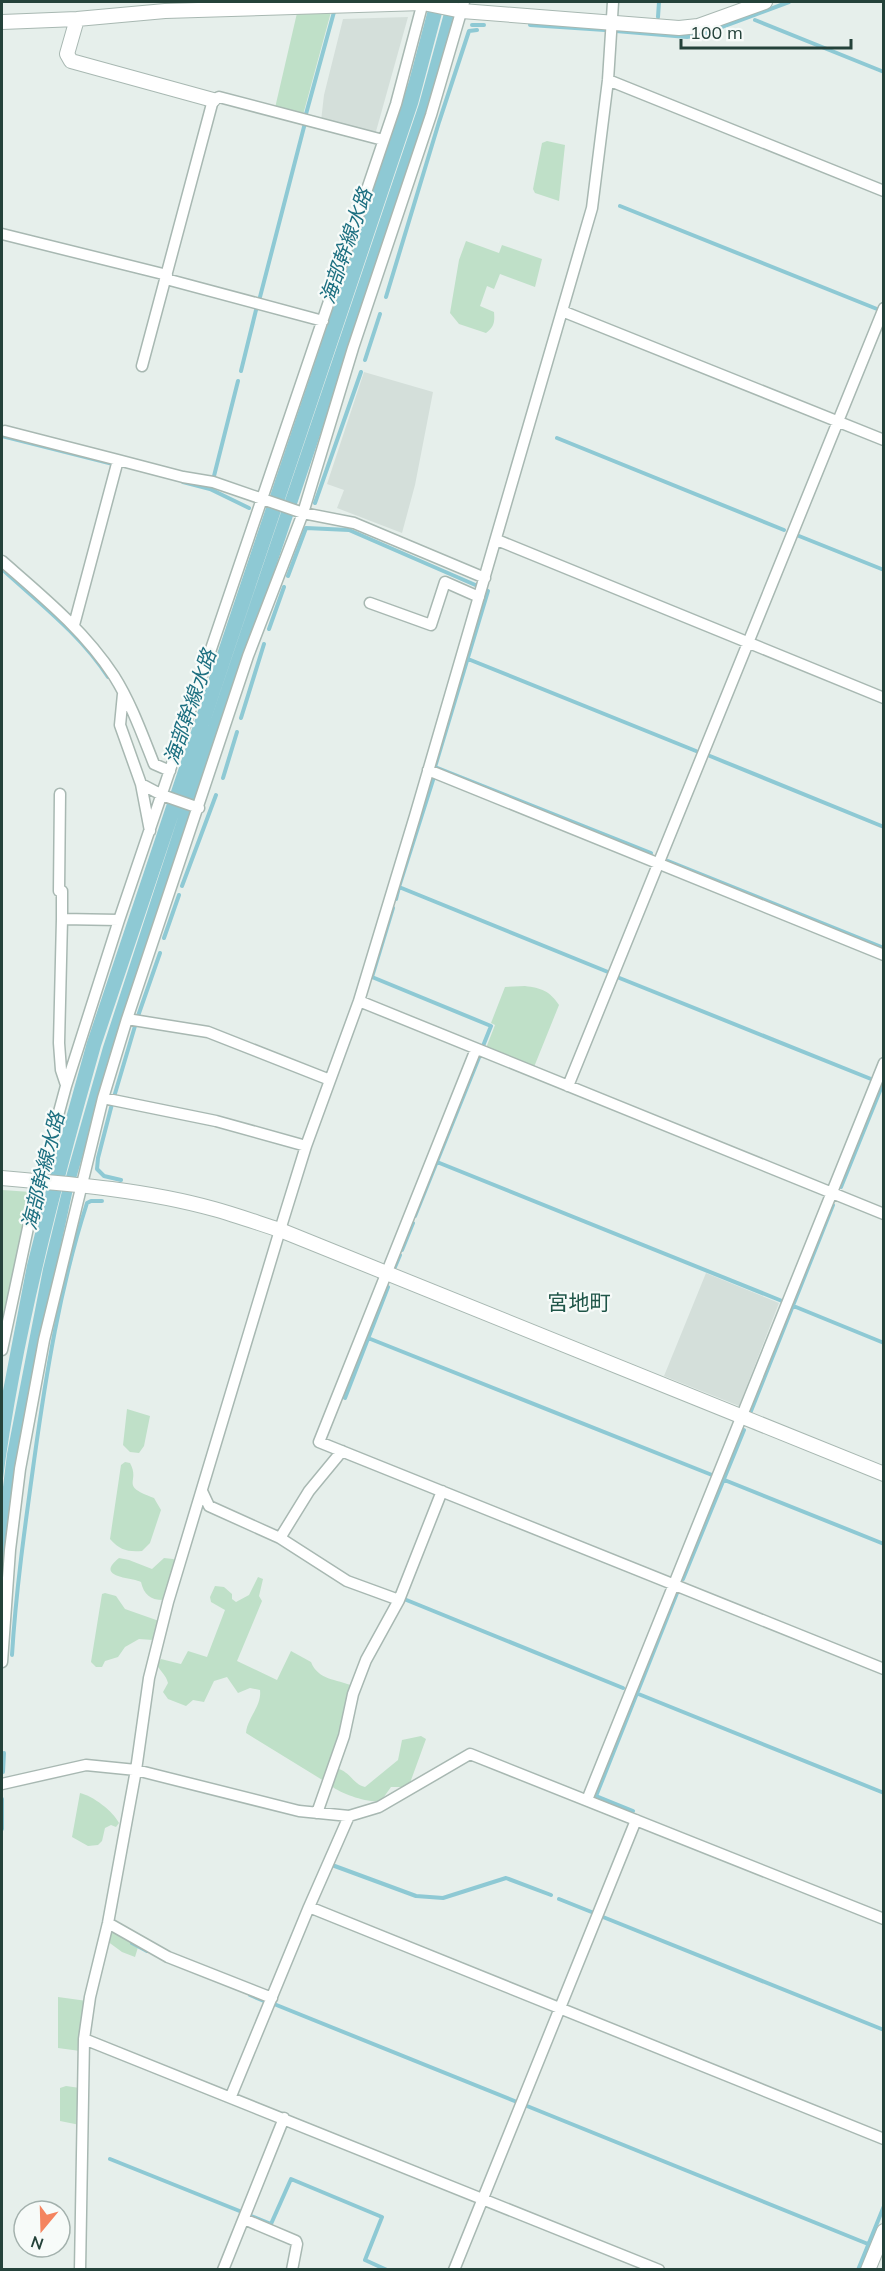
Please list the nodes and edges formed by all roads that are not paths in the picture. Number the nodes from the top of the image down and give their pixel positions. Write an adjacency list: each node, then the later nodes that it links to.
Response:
1 (613, 2): 8 (street)
2 (765, 2): 8 (street)
3 (425, 3): 4 (street); 5 (street); 11 (street)
4 (237, 5): 6 (street)
5 (462, 8): 8 (street); 24 (street)
6 (77, 19): 7 (street); 10 (street)
7 (2, 22)
8 (612, 24): 9 (street)
9 (608, 80): 12 (street); 16 (street)
10 (213, 100): 11 (street); 14 (street)
11 (383, 140): 17 (street)
12 (884, 191)
13 (2, 234): 14 (street)
14 (167, 277): 17 (street); 18 (street)
15 (884, 308): 19 (street)
16 (562, 310): 19 (street); 25 (street)
17 (323, 321): 23 (street)
18 (142, 366)
19 (838, 421): 21 (street); 31 (street)
20 (4, 431): 22 (street)
21 (884, 440)
22 (118, 460): 23 (street); 30 (street)
23 (262, 499): 24 (street); 35 (street)
24 (303, 513): 27 (street); 39 (street)
25 (497, 540): 27 (street); 31 (street)
26 (2, 561): 30 (street)
27 (485, 578): 28 (street)
28 (479, 597): 29 (street); 34 (street)
29 (370, 603)
30 (74, 626): 32 (street)
31 (748, 642): 33 (street); 41 (street)
32 (123, 694): 35 (street); 36 (street)
33 (884, 698)
34 (428, 770): 41 (street); 45 (street)
35 (170, 771): 38 (street)
36 (141, 784): 38 (street); 40 (street)
37 (60, 794): 42 (street)
38 (164, 796): 39 (street); 40 (street)
39 (198, 807): 46 (street)
40 (150, 831): 43 (street)
41 (658, 863): 44 (street); 51 (street)
42 (62, 919): 43 (street); 50 (street)
43 (119, 920): 50 (street)
44 (884, 955)
45 (359, 1000): 47 (street); 49 (street)
46 (127, 1019): 49 (street); 52 (street)
47 (476, 1048): 51 (street); 60 (street)
48 (884, 1063): 57 (street)
49 (330, 1080): 53 (street)
50 (66, 1086): 55 (street)
51 (568, 1086): 57 (street)
52 (103, 1098): 53 (street); 56 (street)
53 (306, 1146): 59 (street)
54 (2, 1178): 55 (street)
55 (43, 1182): 56 (street); 61 (street)
56 (80, 1185): 59 (street); 72 (street)
57 (831, 1193): 58 (street); 62 (street)
58 (884, 1214)
59 (280, 1230): 60 (street); 65 (street)
60 (386, 1273): 62 (street); 63 (street)
61 (2, 1350)
62 (742, 1416): 64 (street); 70 (street)
63 (342, 1451): 66 (street); 69 (street)
64 (884, 1474)
65 (202, 1491): 67 (street); 68 (street)
66 (442, 1491): 70 (street); 71 (street)
67 (209, 1506): 68 (street); 69 (street)
68 (194, 1518): 74 (street)
69 (280, 1538): 71 (street)
70 (674, 1584): 73 (street); 76 (street)
71 (399, 1600): 77 (street)
72 (2, 1662)
73 (884, 1669)
74 (136, 1770): 75 (street); 77 (street); 82 (street)
75 (2, 1785)
76 (587, 1800): 78 (street); 79 (street)
77 (317, 1813): 78 (street)
78 (349, 1816): 80 (street)
79 (636, 1820): 81 (street); 84 (street)
80 (309, 1907): 83 (street); 84 (street)
81 (884, 1919)
82 (108, 1923): 83 (street); 85 (street)
83 (272, 1998): 86 (street)
84 (559, 2009): 88 (street); 89 (street)
85 (84, 2039): 86 (street); 92 (street)
86 (231, 2096): 87 (street)
87 (284, 2118): 89 (street); 90 (street)
88 (884, 2139)
89 (482, 2199): 95 (street); 96 (street)
90 (243, 2219): 93 (street); 94 (street)
91 (884, 2231): 97 (street)
92 (80, 2270)
93 (223, 2270)
94 (292, 2270)
95 (454, 2270)
96 (659, 2270)
97 (868, 2270)

